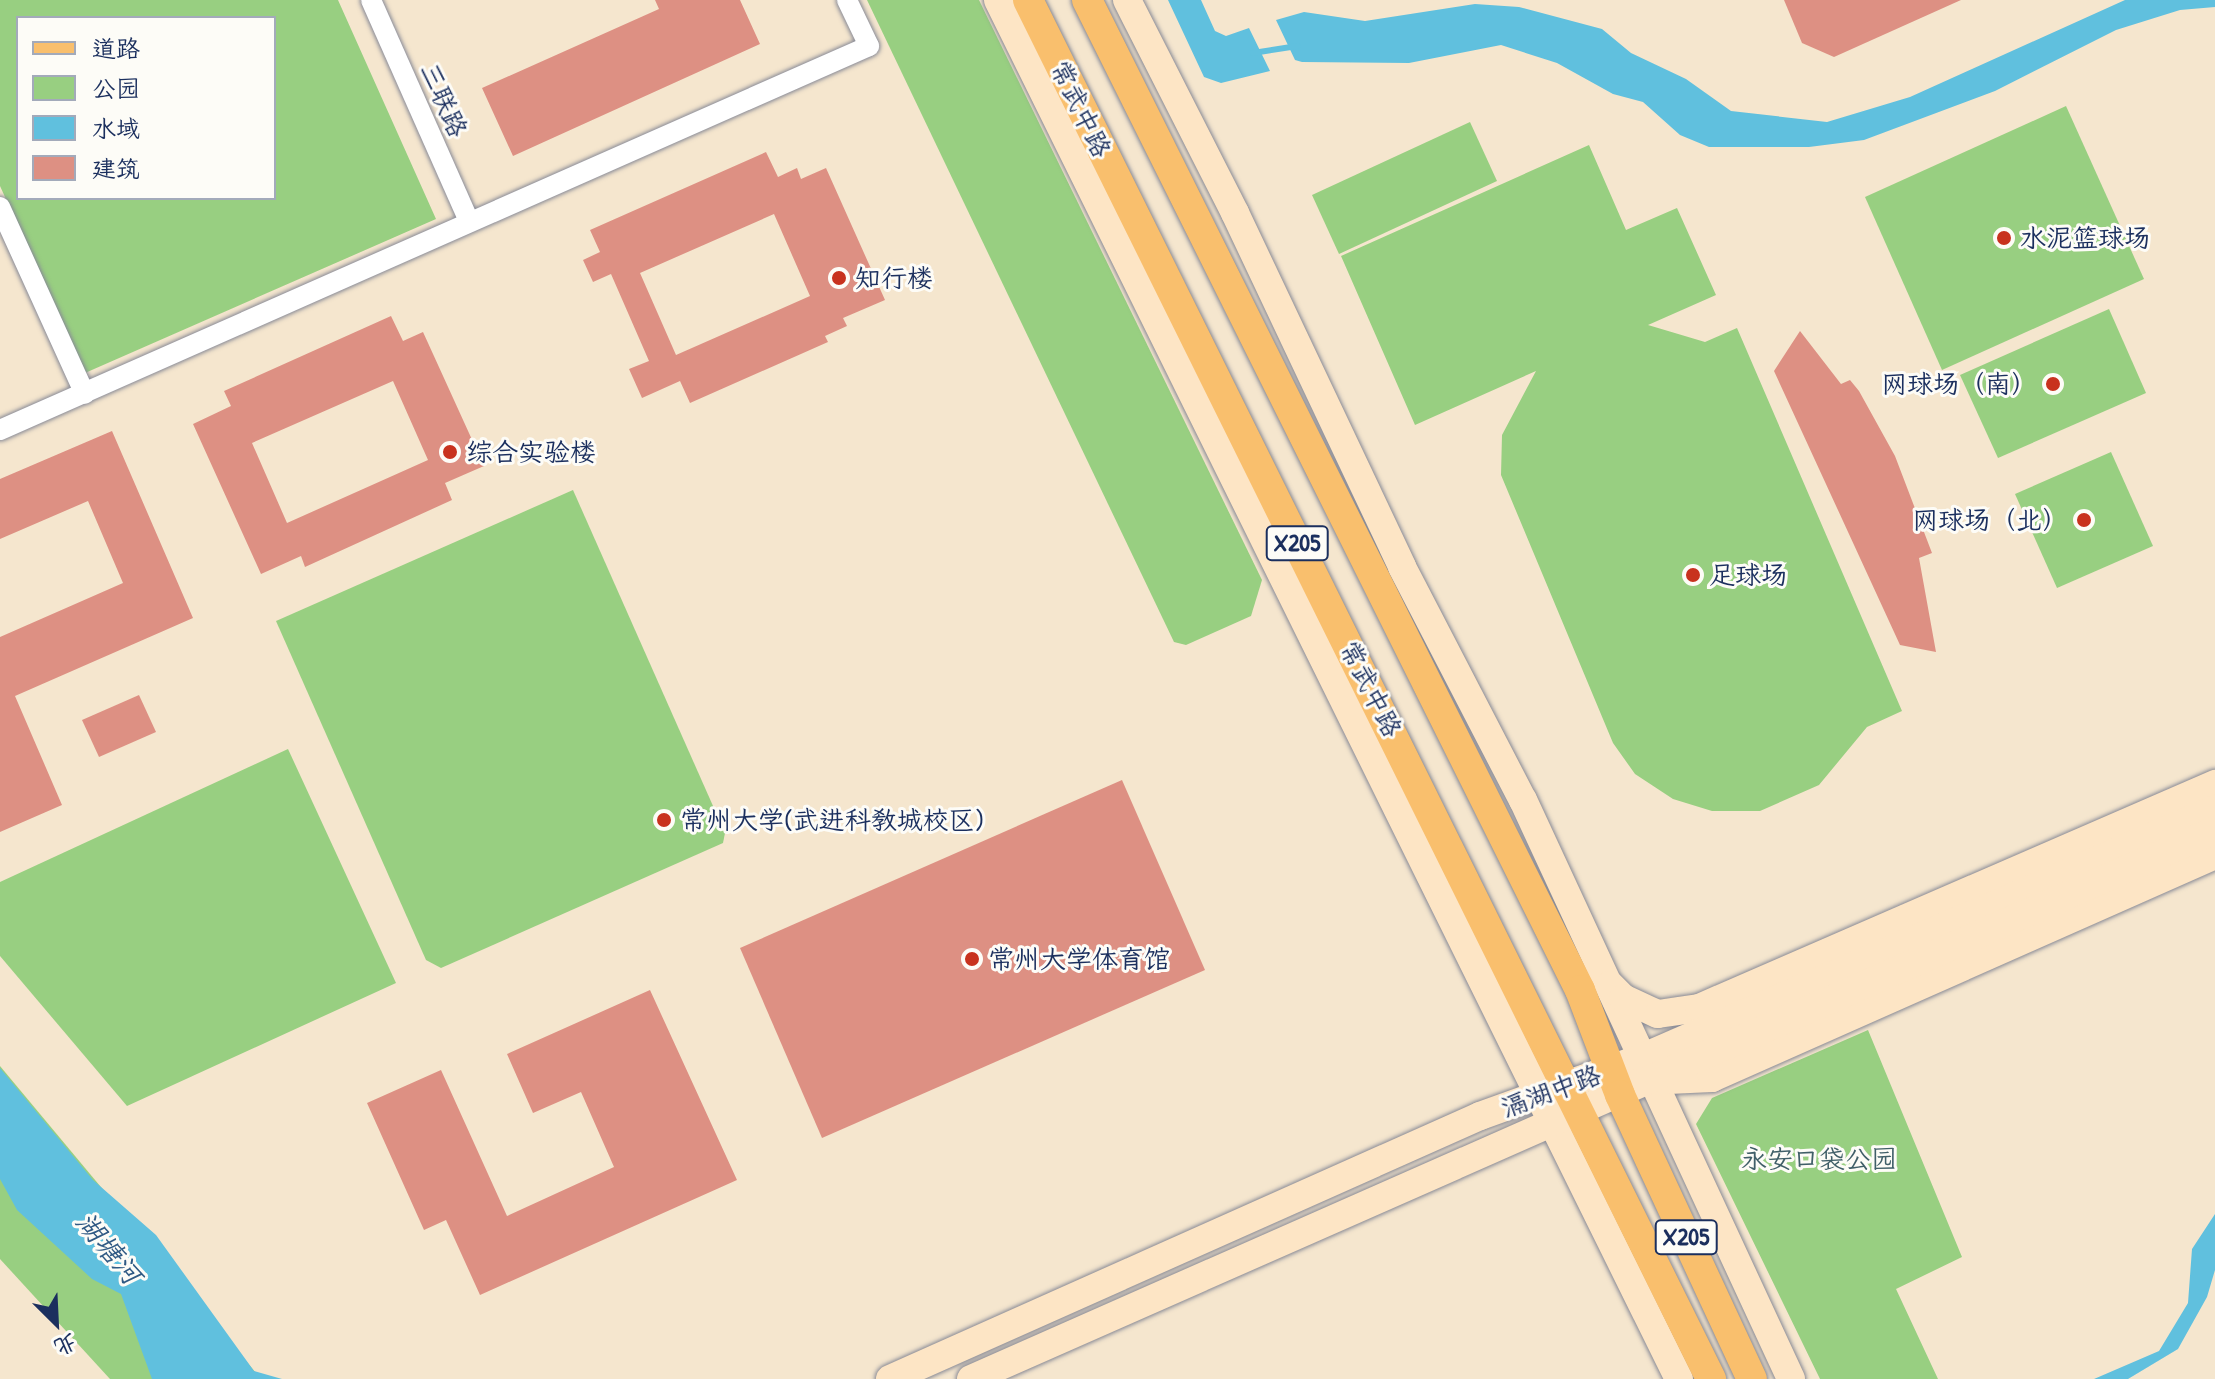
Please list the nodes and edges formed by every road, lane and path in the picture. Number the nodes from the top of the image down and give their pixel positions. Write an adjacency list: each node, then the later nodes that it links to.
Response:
1 (371, 0): 8 (street, 三联路)
2 (847, 0): 8 (street)
3 (998, 0): 21 (street)
4 (1028, 0): 20 (main road, 常武中路 / X205)
5 (1087, 0): 19 (main road, 常武中路 / X205)
6 (1127, 0): 17 (street)
7 (0, 207): 9 (street)
8 (469, 221): 9 (street)
9 (85, 394): 10 (street)
10 (0, 430)
11 (2215, 784): 16 (street)
12 (2215, 809): 15 (street, 滆湖中路)
13 (2215, 830): 18 (street, 滆湖中路)
14 (2215, 855): 18 (street)
15 (2033, 888): 16 (street); 18 (street, 滆湖中路)
16 (1974, 889): 17 (street)
17 (1606, 982): 18 (street)
18 (1646, 1069): 19 (street, 滆湖中路); 29 (street)
19 (1615, 1082): 20 (street, 滆湖中路); 22 (street, 滆湖中路); 28 (main road, 常武中路 / X205)
20 (1569, 1084): 21 (street, 滆湖中路); 22 (main road, 常武中路 / X205)
21 (1537, 1095): 23 (street); 24 (street, 滆湖中路)
22 (1582, 1112): 23 (street, 滆湖中路); 27 (main road, 常武中路 / X205)
23 (1552, 1124): 25 (street, 滆湖中路); 26 (street)
24 (890, 1379)
25 (971, 1379)
26 (1679, 1379)
27 (1711, 1379)
28 (1752, 1379)
29 (1791, 1379)

